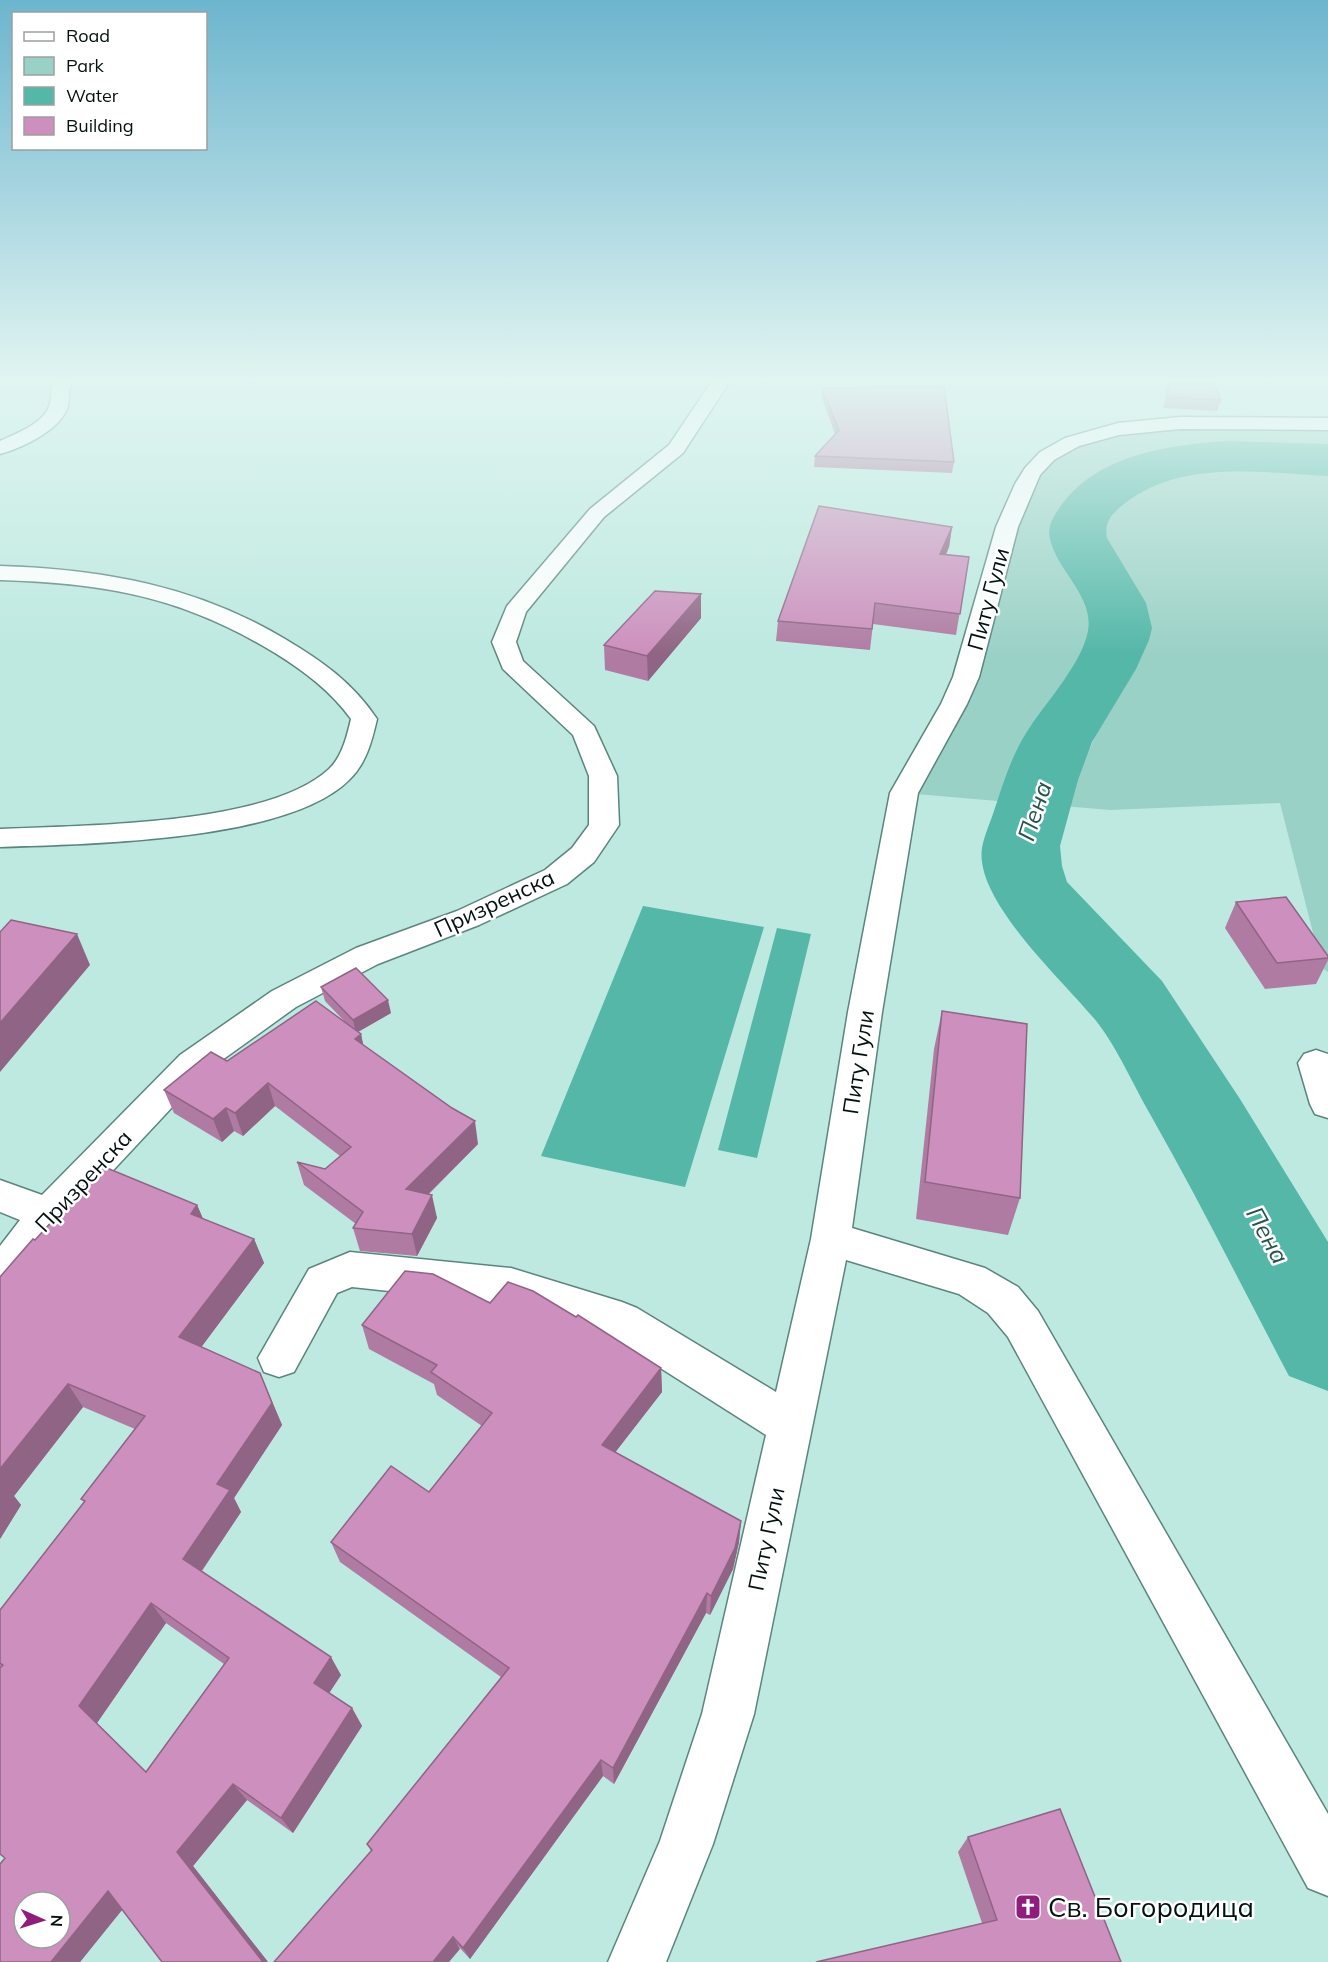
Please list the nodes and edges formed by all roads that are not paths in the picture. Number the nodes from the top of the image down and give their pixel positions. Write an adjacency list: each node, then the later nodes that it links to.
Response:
1 (648, 473): 8 (street, Призренска)
2 (1032, 473): 9 (street, Питу Гули)
3 (0, 573): 4 (street)
4 (0, 838)
5 (1316, 1063): 6 (street)
6 (1328, 1104)
7 (0, 1196): 8 (street)
8 (48, 1214): 10 (street, Призренска)
9 (831, 1239): 12 (street, Питу Гули); 13 (street)
10 (0, 1277)
11 (279, 1358): 12 (street)
12 (790, 1425): 14 (street, Питу Гули)
13 (1328, 1868)
14 (637, 1962)

